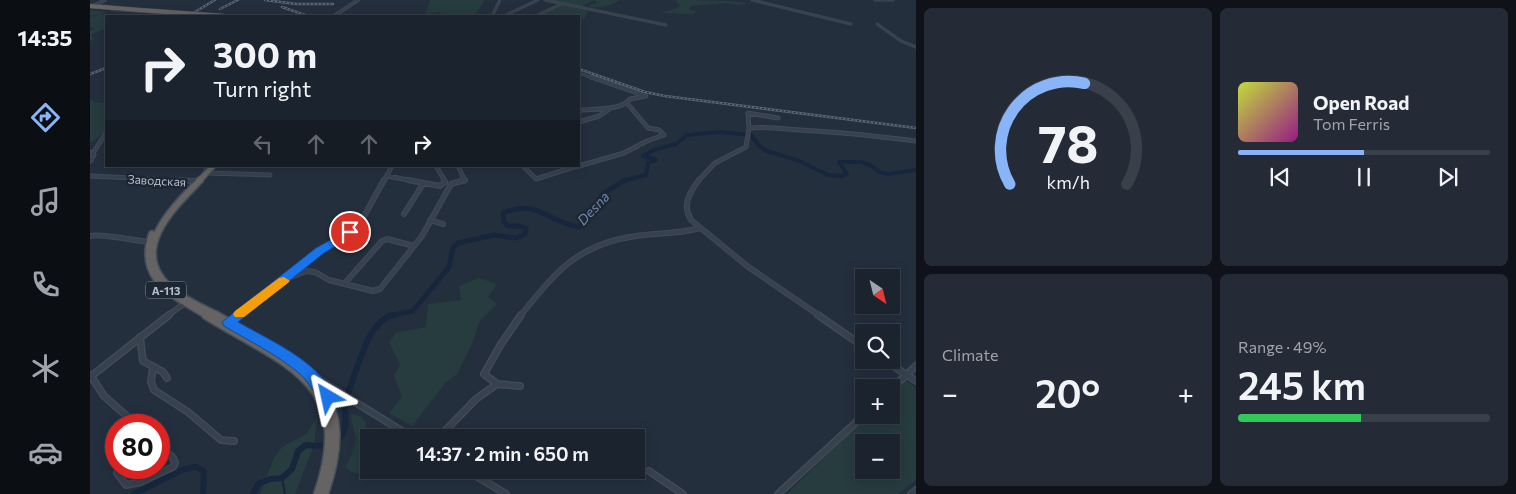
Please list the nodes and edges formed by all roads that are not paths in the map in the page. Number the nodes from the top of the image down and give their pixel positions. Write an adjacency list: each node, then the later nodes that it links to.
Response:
1 (105, 0): 10 (street)
2 (358, 0): 17 (street)
3 (500, 0): 18 (street)
4 (538, 0): 19 (street)
5 (545, 0): 9 (street)
6 (752, 0): 21 (street)
7 (875, 0): 8 (street)
8 (893, 0)
9 (561, 3): 20 (street); 23 (street)
10 (91, 6): 11 (street); 12 (highway); 13 (highway)
11 (115, 7): 12 (street); 13 (street)
12 (102, 8): 14 (highway)
13 (123, 9): 14 (highway)
14 (138, 10): 15 (highway, bridge); 16 (highway, bridge)
15 (199, 15)
16 (210, 15)
17 (336, 15)
18 (492, 15)
19 (506, 15)
20 (538, 15)
21 (851, 24)
22 (877, 24): 24 (street)
23 (666, 25)
24 (916, 47)
25 (580, 73): 26 (street)
26 (627, 104): 27 (street); 38 (street)
27 (613, 108): 28 (street); 30 (street)
28 (580, 110)
29 (778, 118): 31 (street)
30 (580, 122)
31 (750, 128): 35 (street); 53 (street)
32 (105, 134): 34 (street)
33 (105, 138): 34 (street)
34 (102, 139): 36 (street)
35 (916, 141)
36 (91, 152): 37 (street)
37 (90, 161)
38 (580, 165)
39 (392, 167): 47 (street)
40 (437, 167): 49 (street)
41 (459, 167): 51 (street)
42 (524, 167): 43 (street)
43 (575, 167)
44 (208, 168): 45 (street); 48 (highway, А-113); 60 (highway, А-113)
45 (270, 175)
46 (90, 176): 48 (street, Заводская)
47 (387, 176): 49 (street); 57 (street)
48 (195, 182): 55 (highway, А-113)
49 (423, 184): 50 (street)
50 (404, 214)
51 (430, 220): 52 (street); 56 (street)
52 (443, 224)
53 (700, 228): 62 (street); 72 (street)
54 (90, 236): 55 (street)
55 (149, 242): 59 (highway, А-113)
56 (414, 246): 58 (street); 58 (street)
57 (288, 278): 58 (street); 60 (street)
58 (344, 283)
59 (185, 302): 61 (street); 74 (highway, А-113)
60 (229, 322): 67 (highway, А-113)
61 (140, 337): 64 (street); 68 (street)
62 (855, 341)
63 (916, 366): 66 (street)
64 (153, 367): 69 (street); 79 (street)
65 (897, 369): 66 (street)
66 (906, 375): 70 (street); 71 (street)
67 (312, 376): 74 (highway, А-113); 77 (street)
68 (91, 377): 75 (street)
69 (167, 378)
70 (900, 381)
71 (916, 382)
72 (497, 384): 73 (street); 78 (street)
73 (520, 386)
74 (326, 399): 83 (highway, А-113)
75 (125, 414)
76 (855, 423): 92 (street)
77 (398, 429)
78 (447, 429)
79 (234, 441)
80 (170, 455): 81 (street)
81 (170, 468)
82 (649, 471): 91 (street)
83 (328, 476): 88 (highway, А-113); 89 (highway, А-113)
84 (122, 479): 85 (street)
85 (147, 479)
86 (481, 479): 90 (street)
87 (916, 490): 93 (street)
88 (318, 494)
89 (324, 494)
90 (506, 494)
91 (683, 494)
92 (778, 494)
93 (911, 494)

